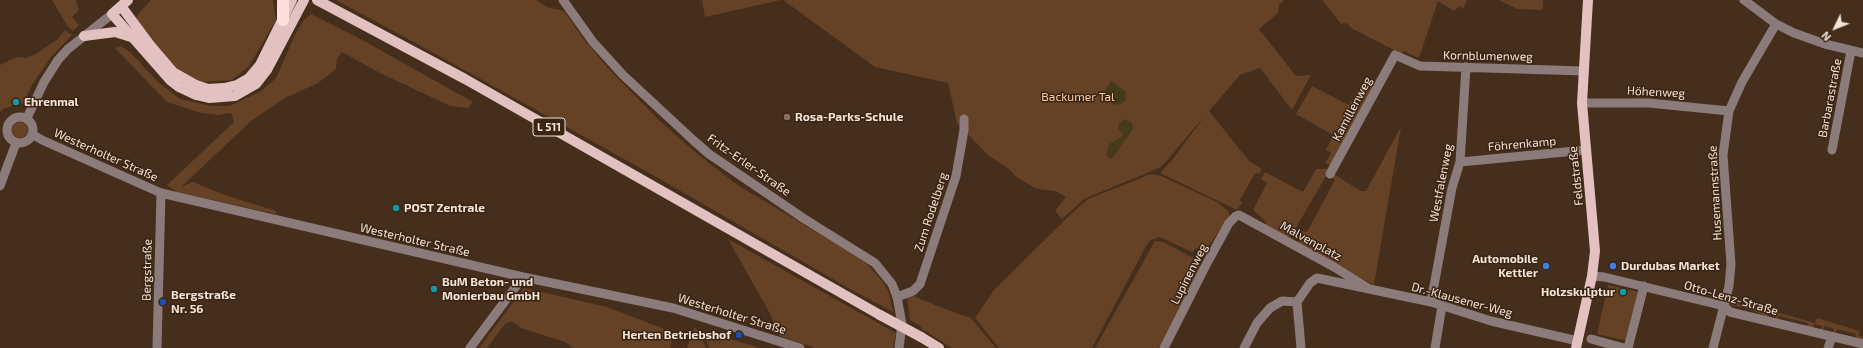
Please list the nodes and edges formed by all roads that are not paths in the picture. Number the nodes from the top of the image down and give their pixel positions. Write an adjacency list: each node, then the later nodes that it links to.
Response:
1 (283, 0): 10 (highway)
2 (292, 0): 10 (main road)
3 (304, 0): 13 (main road)
4 (317, 0): 50 (main road, L 511, bridge)
5 (563, 0): 37 (street, Fritz-Erler-Straße)
6 (1588, 0): 18 (main road, Feldstraße)
7 (1744, 0): 11 (street)
8 (124, 3): 9 (main road); 10 (main road)
9 (112, 14): 12 (street); 13 (main road)
10 (283, 20)
11 (1776, 24): 14 (street); 20 (street, Husemannstraße)
12 (84, 36): 13 (main road); 21 (street)
13 (131, 37)
14 (1851, 51): 15 (street); 27 (street, Barbarastraße)
15 (1863, 53)
16 (1395, 55): 17 (street, Kornblumenweg); 29 (street, Kamillenweg)
17 (1466, 67): 18 (street, Kornblumenweg); 28 (street, Westfalenweg)
18 (1584, 71): 19 (main road, Feldstraße)
19 (1582, 103): 20 (street, Höhenweg); 26 (main road, Feldstraße)
20 (1729, 111): 41 (street, Husemannstraße)
21 (27, 118): 23 (street); 24 (street)
22 (964, 119): 37 (street, Zum Rodelberg)
23 (3, 124): 25 (street)
24 (32, 134): 25 (street); 31 (street, Westerholter Straße)
25 (16, 142): 30 (street)
26 (1586, 150): 28 (street, Föhrenkamp); 33 (main road, Feldstraße)
27 (1832, 150)
28 (1460, 162): 39 (street, Westfalenweg)
29 (1330, 174)
30 (0, 186)
31 (161, 193): 34 (street, Westerholter Straße); 46 (street, Bergstraße)
32 (1239, 215): 36 (street, Malvenplatz); 51 (street, Lupinenweg)
33 (1592, 276): 35 (street, Otto-Lenz-Straße); 44 (main road, Feldstraße)
34 (523, 277): 47 (street); 48 (street, Westerholter Straße)
35 (1644, 286): 41 (street, Otto-Lenz-Straße); 56 (street)
36 (1370, 291): 38 (street, Dr.-Klausener-Weg); 39 (street, Dr.-Klausener-Weg)
37 (897, 297): 49 (street, Fritz-Erler-Straße)
38 (1297, 302): 52 (street); 53 (street)
39 (1431, 302): 40 (street, Dr.-Klausener-Weg)
40 (1442, 306): 44 (street, Dr.-Klausener-Weg); 54 (street)
41 (1724, 306): 42 (street, Otto-Lenz-Straße); 57 (street, Husemannstraße)
42 (1832, 337): 45 (street, Otto-Lenz-Straße); 58 (street)
43 (1592, 339): 55 (street)
44 (1577, 344)
45 (1863, 344)
46 (157, 348)
47 (470, 348)
48 (800, 348)
49 (899, 348)
50 (939, 348)
51 (1164, 348)
52 (1244, 348)
53 (1301, 348)
54 (1435, 348)
55 (1624, 348)
56 (1628, 348)
57 (1714, 348)
58 (1828, 348)

